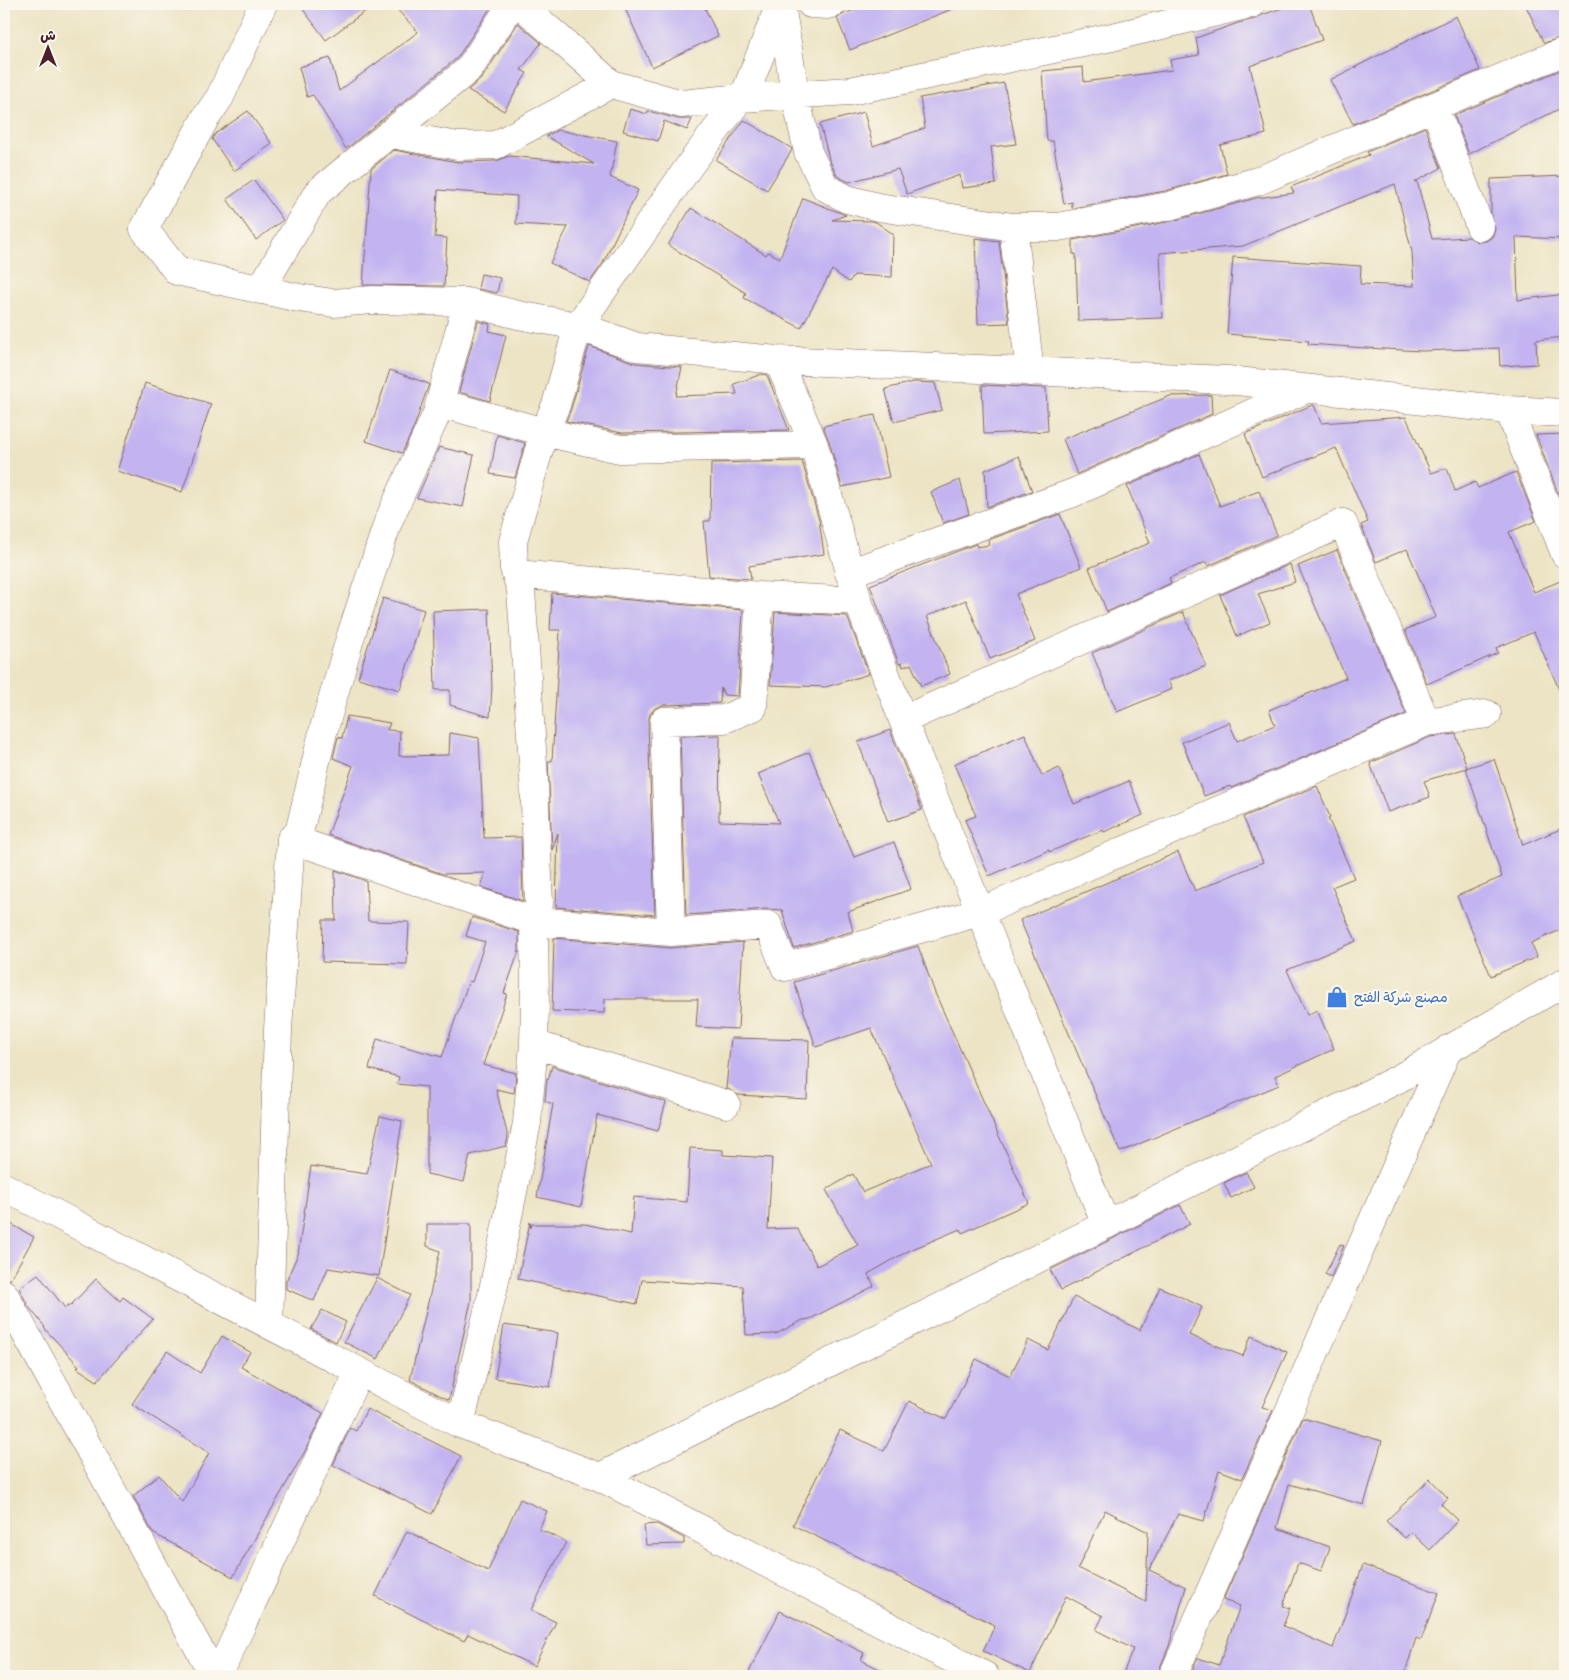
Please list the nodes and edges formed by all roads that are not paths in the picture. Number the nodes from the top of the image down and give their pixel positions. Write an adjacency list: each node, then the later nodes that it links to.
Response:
1 (263, 4): 16 (street)
2 (512, 4): 13 (street)
3 (520, 4): 9 (street)
4 (781, 4): 10 (street); 11 (street)
5 (811, 4): 6 (street)
6 (832, 4)
7 (1251, 4): 10 (street)
8 (1565, 51): 12 (street)
9 (611, 84): 11 (street); 13 (street)
10 (795, 94): 11 (street); 14 (street)
11 (741, 98): 18 (street)
12 (1434, 106): 14 (street); 15 (street)
13 (391, 134): 16 (street)
14 (1013, 227): 20 (street)
15 (1480, 227)
16 (260, 290): 17 (street)
17 (467, 302): 18 (street); 22 (street)
18 (578, 326): 19 (street); 25 (street)
19 (778, 360): 20 (street); 26 (street)
20 (1030, 372): 21 (street)
21 (1306, 389): 23 (street); 28 (street)
22 (440, 403): 25 (street); 35 (street)
23 (1509, 410): 24 (street); 27 (street)
24 (1565, 412)
25 (544, 432): 26 (street); 29 (street)
26 (814, 445): 28 (street)
27 (1565, 554)
28 (849, 573): 31 (street)
29 (516, 574): 30 (street); 37 (street)
30 (760, 596): 31 (street); 38 (street)
31 (858, 601): 33 (street)
32 (1487, 714): 34 (street)
33 (903, 720): 34 (street); 36 (street)
34 (1426, 722): 36 (street)
35 (291, 839): 37 (street); 46 (street)
36 (980, 912): 38 (street); 44 (street)
37 (534, 921): 38 (street); 40 (street)
38 (671, 932)
39 (1565, 982): 41 (street)
40 (534, 1044): 42 (street); 48 (street)
41 (1448, 1050): 44 (street); 53 (street)
42 (726, 1104)
43 (4, 1187): 46 (street)
44 (1106, 1225): 49 (street)
45 (4, 1294): 50 (street)
46 (269, 1326): 47 (street)
47 (359, 1372): 48 (street); 51 (street)
48 (460, 1424): 49 (street)
49 (600, 1477): 52 (street)
50 (214, 1676)
51 (218, 1676)
52 (986, 1676)
53 (1173, 1676)

